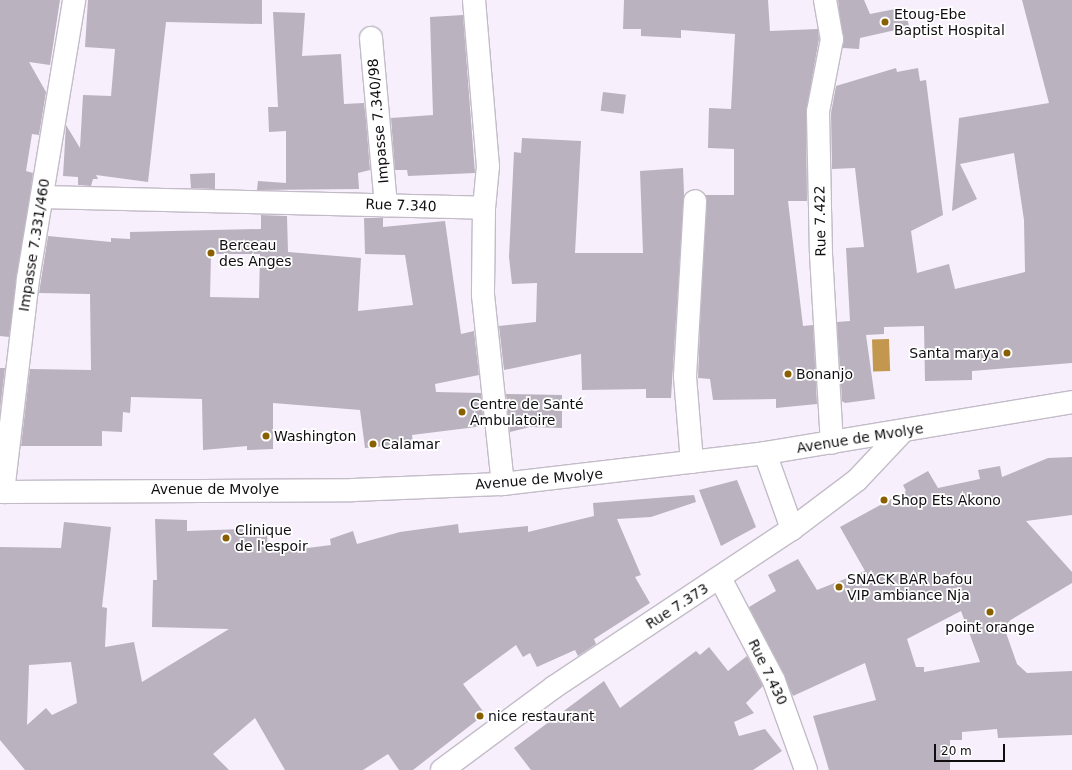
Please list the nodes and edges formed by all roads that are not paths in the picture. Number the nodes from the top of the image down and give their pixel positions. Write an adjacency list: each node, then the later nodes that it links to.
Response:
1 (74, 0): 5 (street, Impasse 7.331/460)
2 (474, 0): 8 (street)
3 (825, 0): 11 (street, Rue 7.422)
4 (371, 38): 7 (street, Impasse 7.340/98)
5 (42, 197): 7 (street, Rue 7.340); 15 (street, Impasse 7.331/460)
6 (695, 201): 13 (street)
7 (386, 205): 8 (street, Rue 7.340)
8 (484, 208): 14 (street)
9 (1072, 402): 10 (street, Avenue de Mvolye)
10 (904, 431): 11 (street, Avenue de Mvolye); 16 (street, Rue 7.373)
11 (832, 443): 12 (street, Avenue de Mvolye)
12 (765, 453): 13 (street, Avenue de Mvolye); 16 (street)
13 (692, 462): 14 (street, Avenue de Mvolye)
14 (503, 484): 15 (street, Avenue de Mvolye)
15 (2, 492)
16 (792, 529): 17 (street, Rue 7.373)
17 (720, 578): 18 (street, Rue 7.373); 19 (street, Rue 7.430)
18 (442, 770)
19 (805, 770)

